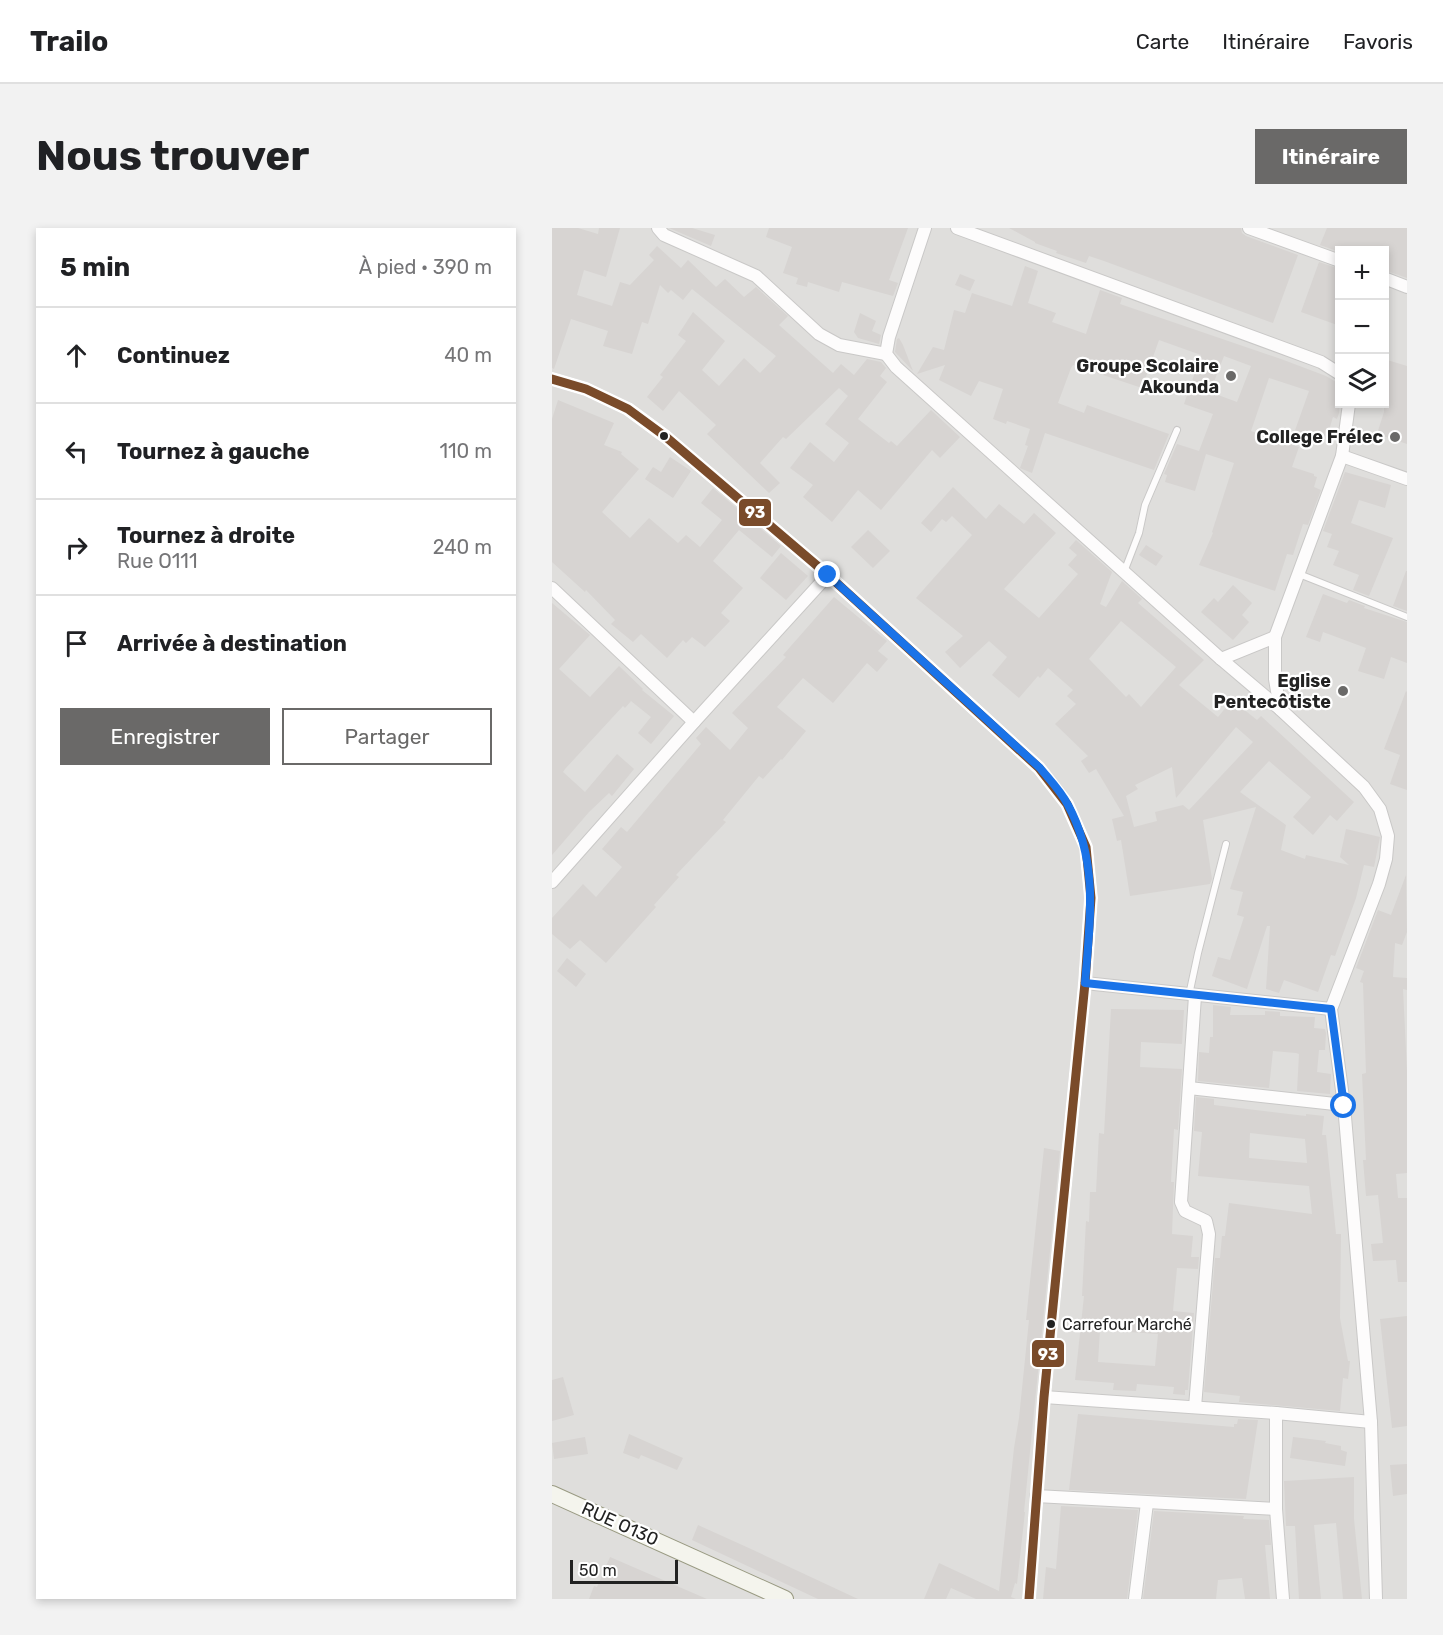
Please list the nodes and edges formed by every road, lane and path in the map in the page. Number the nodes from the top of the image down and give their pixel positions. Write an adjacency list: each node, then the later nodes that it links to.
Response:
1 (658, 228): 8 (street)
2 (925, 228): 8 (street)
3 (957, 228): 9 (street)
4 (1249, 228): 5 (street)
5 (1335, 259)
6 (1389, 280): 7 (street)
7 (1407, 286)
8 (886, 354): 15 (street)
9 (1335, 371)
10 (552, 379): 17 (street)
11 (1348, 408): 13 (street)
12 (1177, 430): 15 (lane)
13 (1342, 456): 14 (street); 16 (street)
14 (1407, 479)
15 (1124, 572): 21 (street)
16 (1298, 574): 19 (lane); 20 (street)
17 (828, 575): 23 (street); 26 (street)
18 (552, 588): 23 (street)
19 (1407, 617)
20 (1275, 637): 21 (street); 22 (street)
21 (1221, 659): 22 (street)
22 (1280, 710): 28 (street)
23 (694, 722): 25 (street)
24 (1227, 844): 27 (lane)
25 (552, 882)
26 (1085, 983): 27 (street); 31 (street)
27 (1192, 995): 28 (street); 29 (street)
28 (1331, 1009): 30 (street)
29 (1189, 1088): 30 (street); 32 (street)
30 (1344, 1106): 34 (street)
31 (1044, 1397): 32 (street); 36 (street)
32 (1195, 1407): 33 (street)
33 (1276, 1413): 34 (street); 38 (street)
34 (1371, 1422): 43 (street)
35 (552, 1494): 39 (street, RUE O130)
36 (1036, 1496): 37 (street); 40 (street)
37 (1147, 1503): 38 (street); 41 (street)
38 (1276, 1509): 42 (street)
39 (786, 1599)
40 (1029, 1599)
41 (1135, 1599)
42 (1283, 1599)
43 (1376, 1599)

